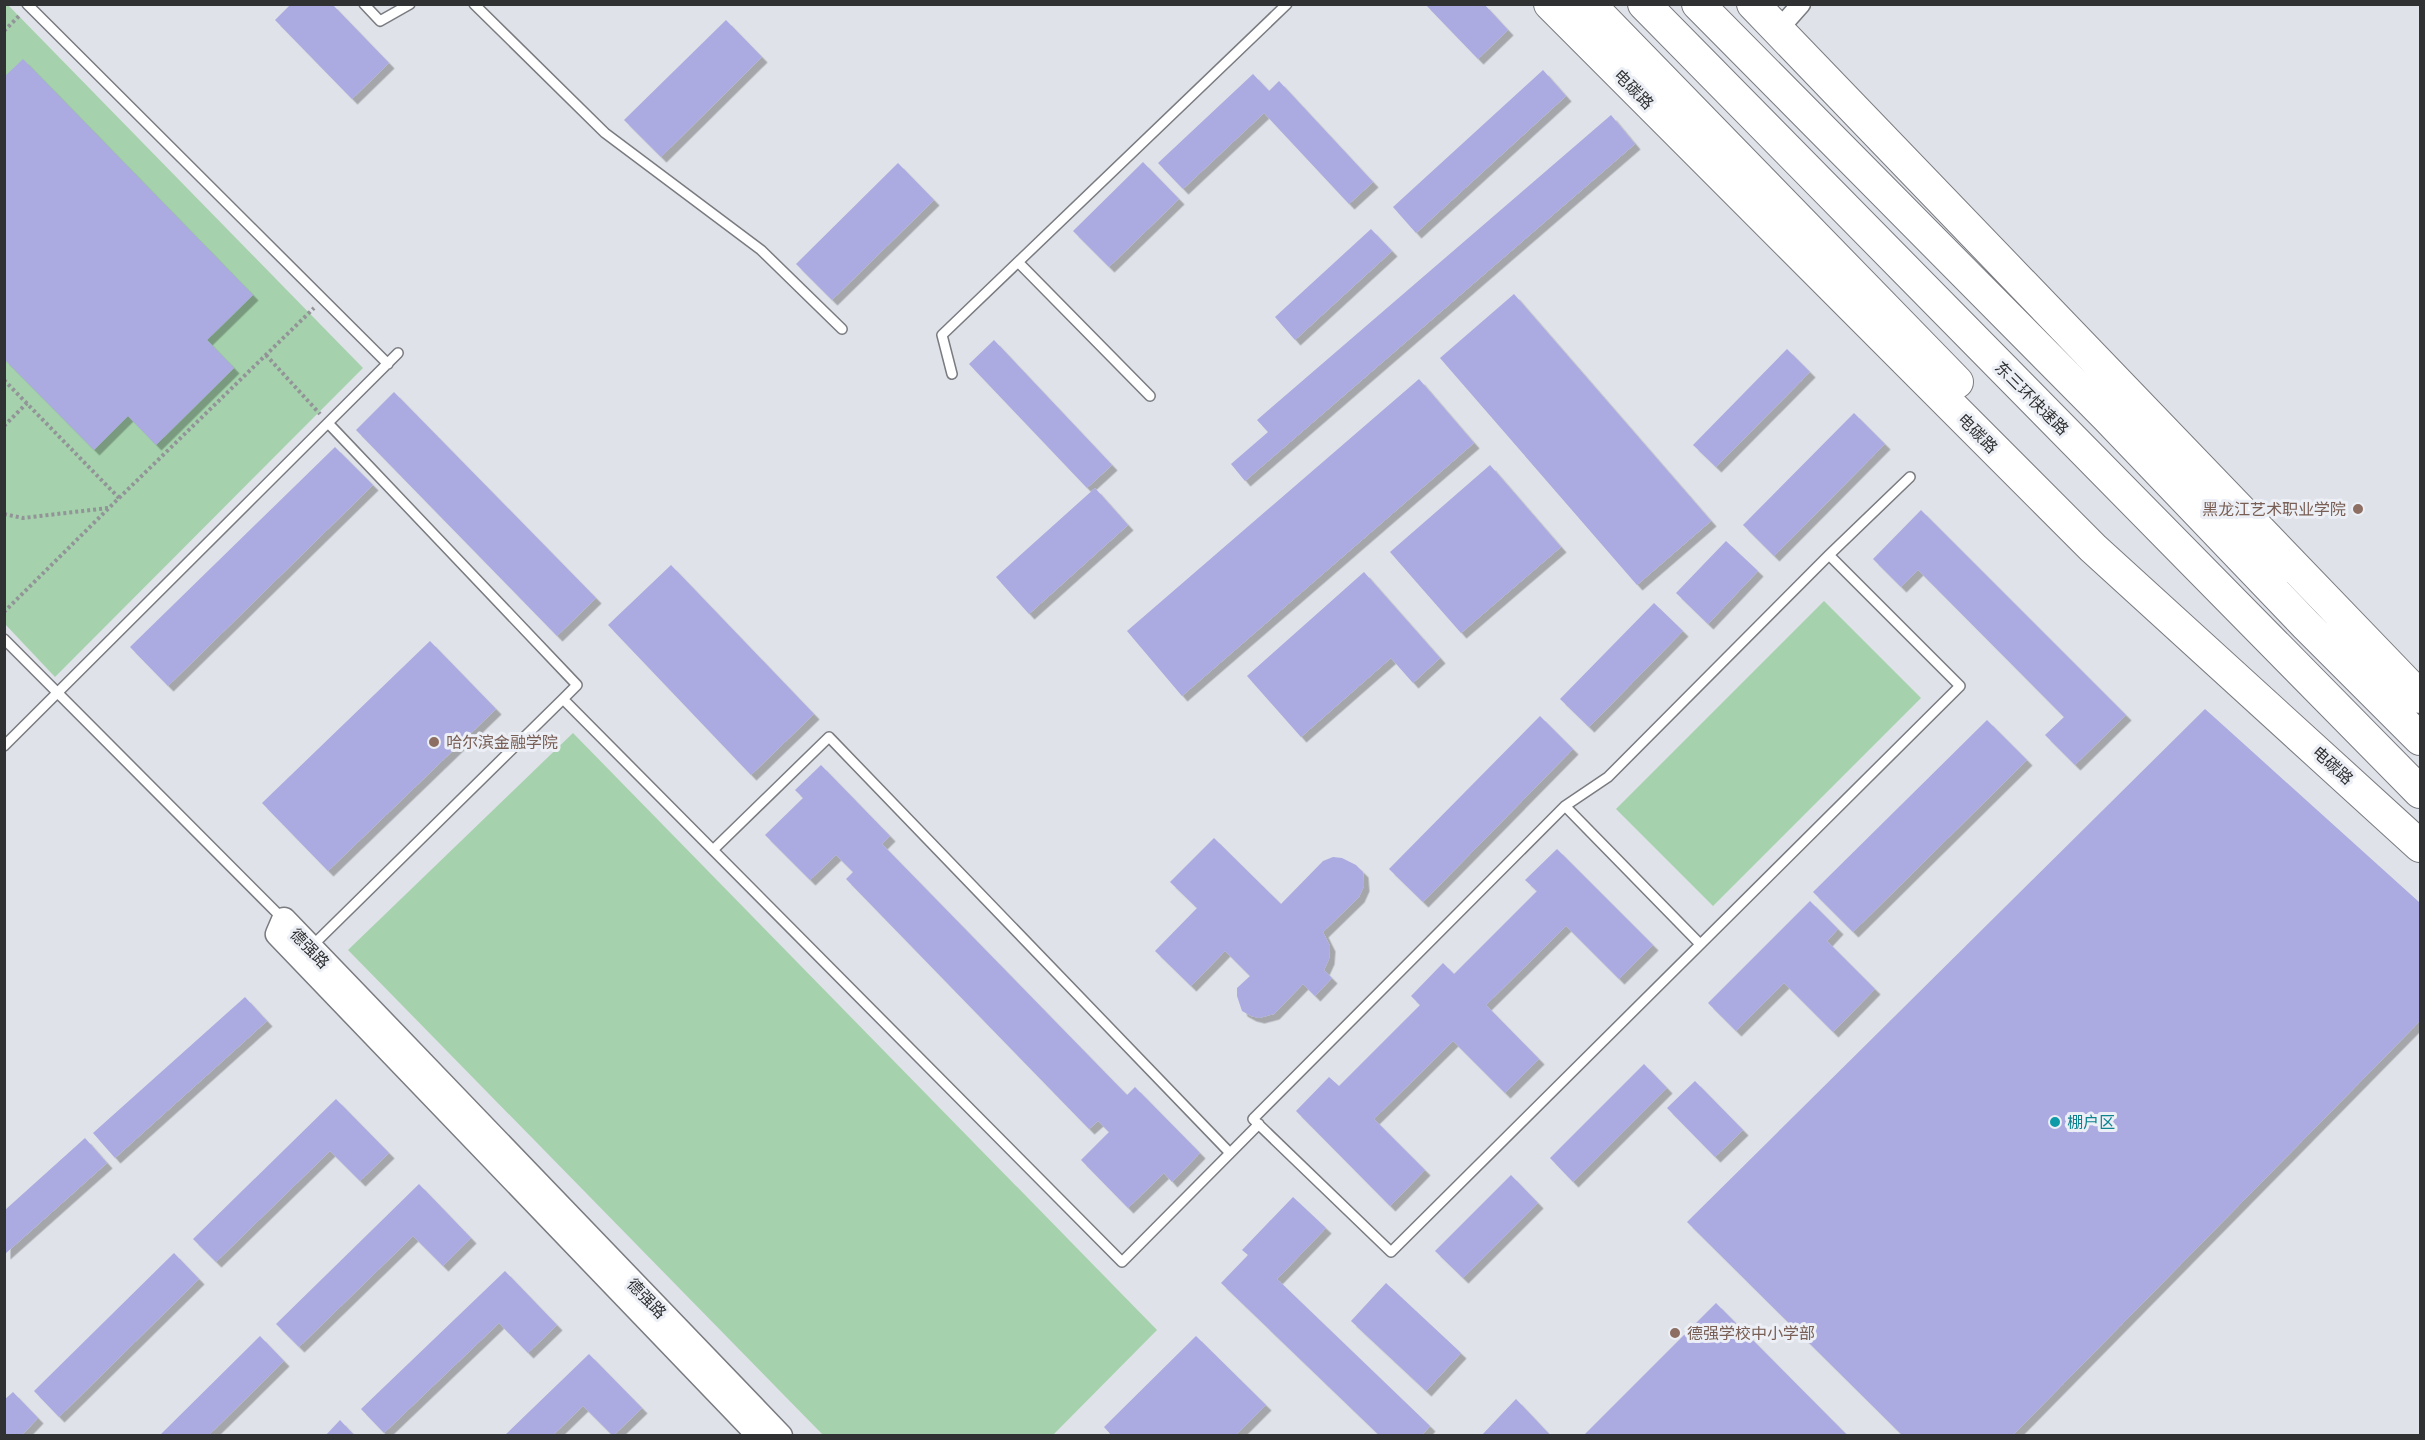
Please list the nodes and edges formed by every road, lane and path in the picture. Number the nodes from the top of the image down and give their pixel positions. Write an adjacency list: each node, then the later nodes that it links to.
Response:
1 (364, 4): 2 (lane)
2 (410, 4)
3 (474, 4): 17 (lane)
4 (1287, 4): 15 (lane)
5 (1550, 4): 41 (highway, 电碳路)
6 (1589, 4): 41 (highway)
7 (1644, 4): 39 (highway, 东三环快速路)
8 (1698, 4): 37 (highway)
9 (1725, 4): 26 (highway)
10 (1753, 4): 13 (highway)
11 (1801, 4): 13 (street)
12 (28, 5): 14 (path); 16 (lane)
13 (1778, 30): 26 (highway)
14 (4, 31)
15 (1018, 262): 21 (lane); 23 (lane)
16 (323, 299): 19 (path); 20 (lane)
17 (842, 329)
18 (398, 353): 20 (lane)
19 (266, 355): 25 (path); 29 (path)
20 (388, 364): 25 (lane)
21 (952, 374)
22 (4, 380): 24 (path)
23 (1150, 396)
24 (27, 403): 27 (path); 29 (path)
25 (328, 423): 36 (lane); 38 (lane)
26 (2157, 423): 35 (highway)
27 (4, 426)
28 (1910, 477): 32 (lane)
29 (119, 498): 30 (path)
30 (110, 507): 31 (path); 33 (path)
31 (4, 514)
32 (1829, 555): 40 (lane); 45 (lane)
33 (4, 612)
34 (4, 639): 44 (lane)
35 (2421, 697)
36 (563, 699): 43 (lane); 46 (lane)
37 (2421, 739)
38 (4, 746)
39 (2421, 792)
40 (1565, 806): 45 (lane); 47 (lane)
41 (2385, 812): 42 (highway, 电碳路)
42 (2421, 846)
43 (713, 850): 48 (lane); 48 (lane)
44 (284, 920): 46 (street, 德强路); 49 (street, 德强路)
45 (1700, 944): 47 (lane)
46 (310, 948): 50 (street, 德强路)
47 (1259, 1124): 48 (lane)
48 (1230, 1153)
49 (760, 1436)
50 (780, 1436)

